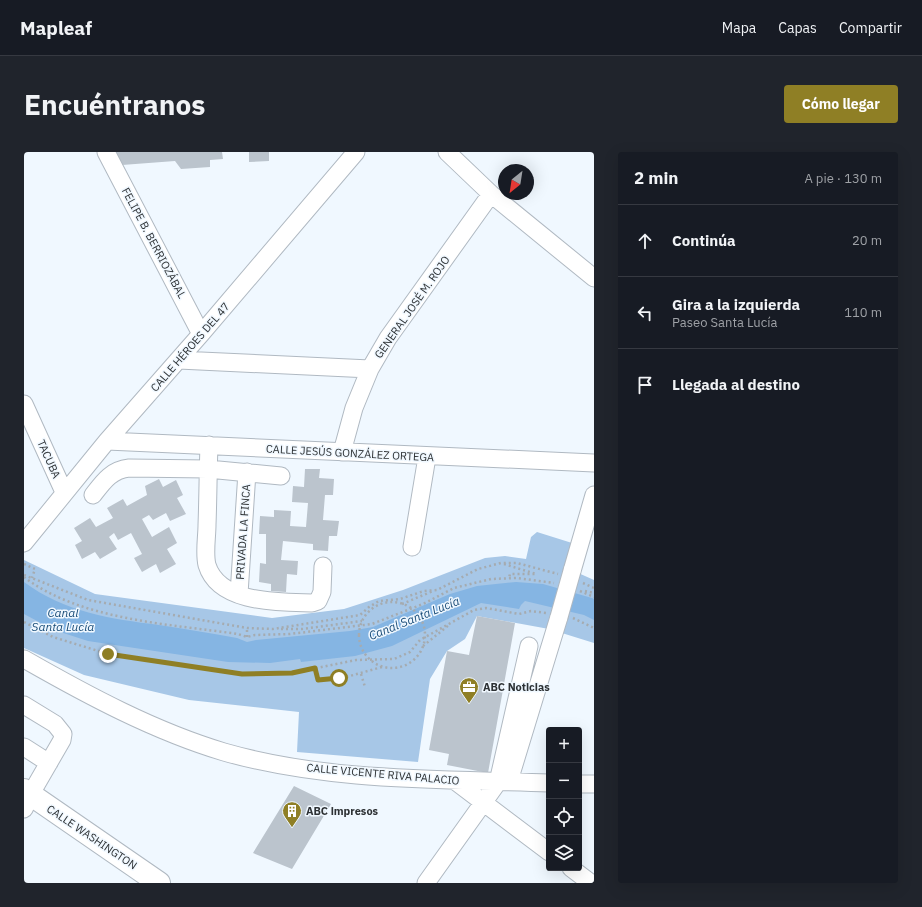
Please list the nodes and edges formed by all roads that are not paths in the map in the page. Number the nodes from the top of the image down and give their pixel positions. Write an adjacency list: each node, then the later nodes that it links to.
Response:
1 (106, 152): 6 (street, FELIPE B. BERRIOZÁBAL)
2 (356, 152): 6 (street, CALLE HÉROES DEL 47)
3 (447, 152): 4 (street)
4 (491, 194): 5 (street); 8 (street, GENERAL JOSÉ M. ROJO)
5 (594, 278)
6 (201, 334): 7 (street, CALLE HÉROES DEL 47)
7 (179, 360): 8 (street); 10 (street, CALLE HÉROES DEL 47)
8 (370, 369): 12 (street, GENERAL JOSÉ M. ROJO)
9 (24, 404): 18 (street, TACUBA)
10 (107, 441): 11 (street, CALLE JESÚS GONZÁLEZ ORTEGA); 18 (street, CALLE HÉROES DEL 47)
11 (209, 445): 12 (street, CALLE JESÚS GONZÁLEZ ORTEGA); 15 (street, PRIVADA LA FINCA)
12 (342, 452): 13 (street, CALLE JESÚS GONZÁLEZ ORTEGA)
13 (427, 457): 14 (street, CALLE JESÚS GONZÁLEZ ORTEGA); 22 (street)
14 (594, 464)
15 (208, 469): 16 (street, PRIVADA LA FINCA); 19 (street, PRIVADA LA FINCA); 24 (street, PRIVADA LA FINCA)
16 (247, 472): 17 (street, PRIVADA LA FINCA); 24 (street, PRIVADA LA FINCA)
17 (281, 476)
18 (64, 492): 21 (street, CALLE HÉROES DEL 47)
19 (93, 495)
20 (594, 495): 31 (street, bridge)
21 (24, 543)
22 (412, 547)
23 (323, 566): 24 (street)
24 (239, 594)
25 (529, 646): 31 (street)
26 (24, 659): 30 (street, CALLE VICENTE RIVA PALACIO)
27 (24, 705): 29 (street)
28 (24, 747): 29 (street)
29 (49, 763): 35 (street)
30 (455, 781): 31 (street, CALLE VICENTE RIVA PALACIO); 36 (street)
31 (503, 782): 32 (street, CALLE VICENTE RIVA PALACIO); 36 (street)
32 (546, 783)
33 (582, 784): 34 (street)
34 (594, 784)
35 (26, 798): 39 (main road, CALLE WASHINGTON)
36 (483, 803): 37 (street); 40 (street)
37 (546, 850)
38 (575, 871): 41 (street)
39 (159, 883)
40 (426, 883)
41 (591, 883)

